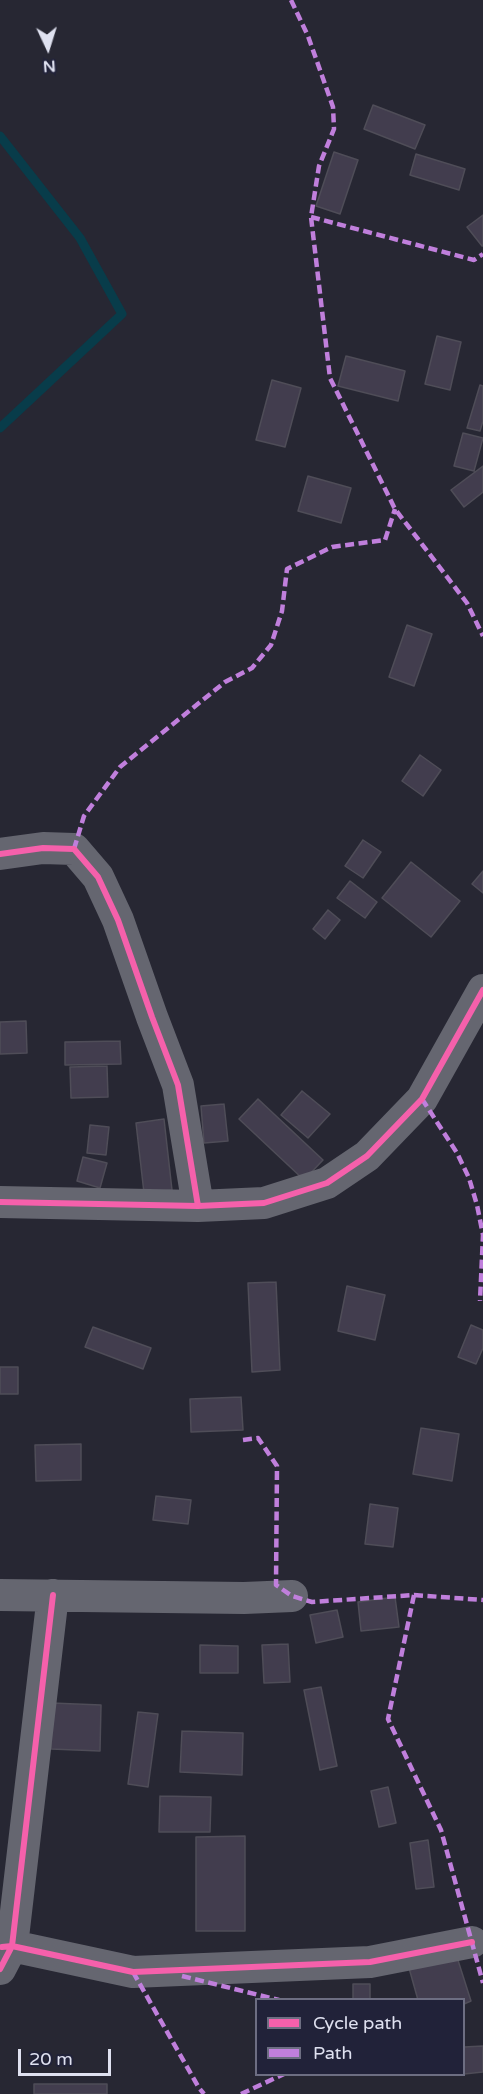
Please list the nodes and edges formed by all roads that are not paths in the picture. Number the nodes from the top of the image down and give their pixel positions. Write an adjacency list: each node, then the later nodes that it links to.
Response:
1 (0, 854): 4 (street)
2 (483, 990): 4 (street)
3 (0, 1202): 4 (street)
4 (198, 1206)
5 (0, 1595): 6 (street)
6 (52, 1595): 7 (street); 9 (street)
7 (292, 1596)
8 (472, 1942): 9 (street)
9 (4, 1954)

